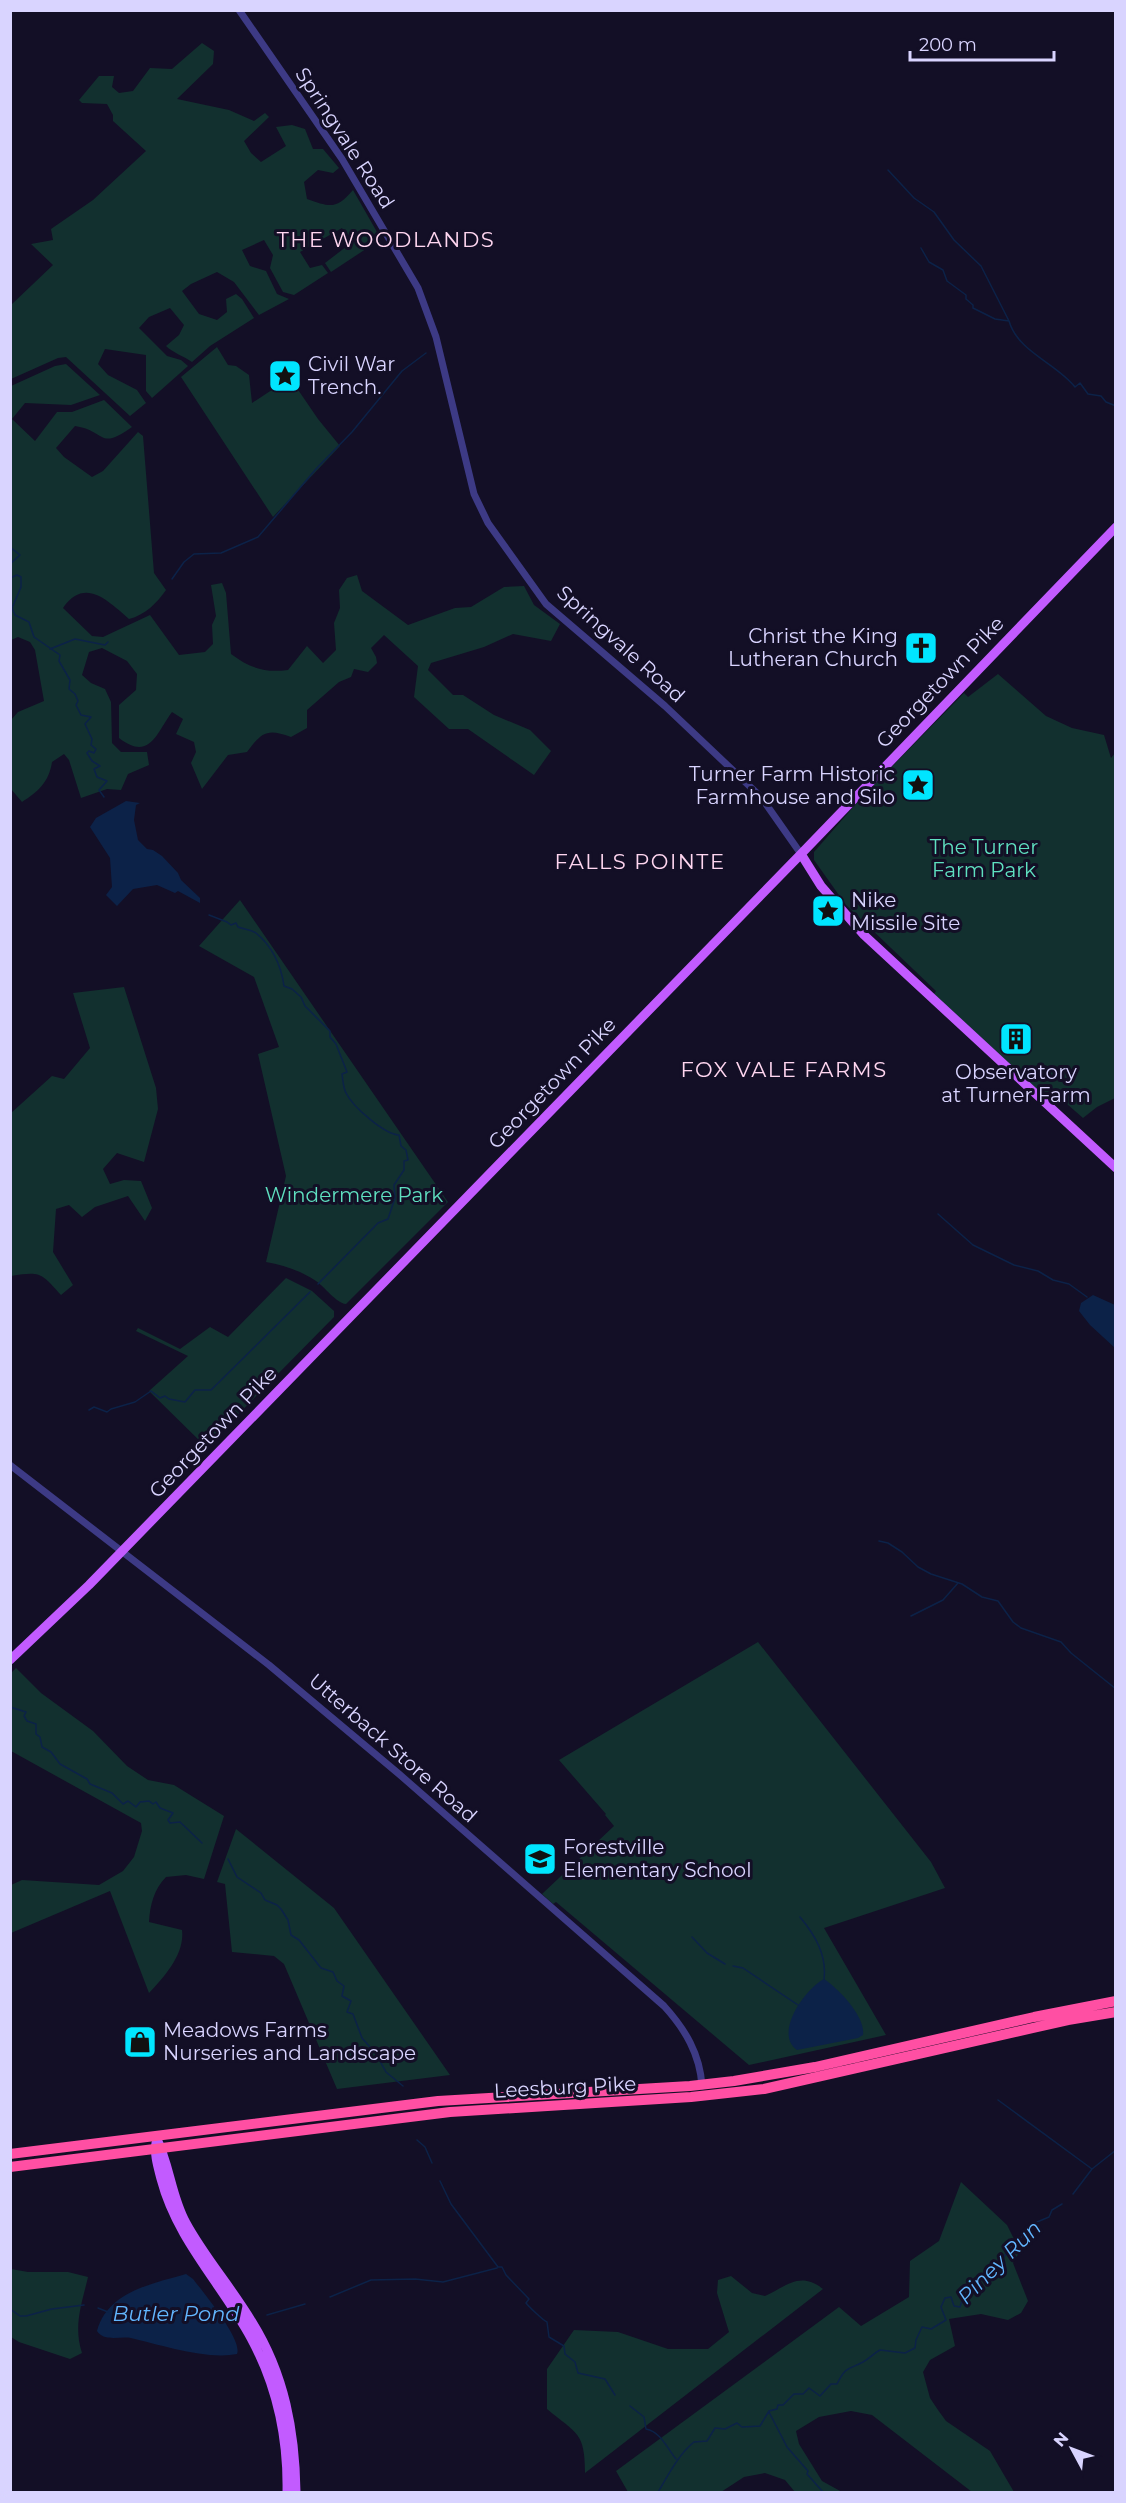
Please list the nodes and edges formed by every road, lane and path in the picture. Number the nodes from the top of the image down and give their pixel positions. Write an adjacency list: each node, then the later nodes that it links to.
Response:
1 (239, 10): 3 (street, Springvale Road)
2 (1116, 527): 3 (main road, Georgetown Pike)
3 (801, 854): 4 (main road, Springvale Road); 6 (main road, Georgetown Pike)
4 (1116, 1168)
5 (10, 1466): 6 (street, Utterback Store Road)
6 (122, 1551): 7 (main road, Georgetown Pike); 12 (street, Utterback Store Road)
7 (10, 1660)
8 (1116, 2001): 10 (highway, Leesburg Pike)
9 (1116, 2012): 11 (highway, Leesburg Pike)
10 (1034, 2017): 11 (highway); 12 (highway, Leesburg Pike)
11 (968, 2043): 12 (highway, Leesburg Pike)
12 (702, 2091): 13 (highway, Leesburg Pike)
13 (158, 2145): 14 (highway, Leesburg Pike); 15 (highway, Leesburg Pike); 16 (main road); 17 (main road)
14 (10, 2154)
15 (10, 2167)
16 (287, 2493)
17 (296, 2493)

